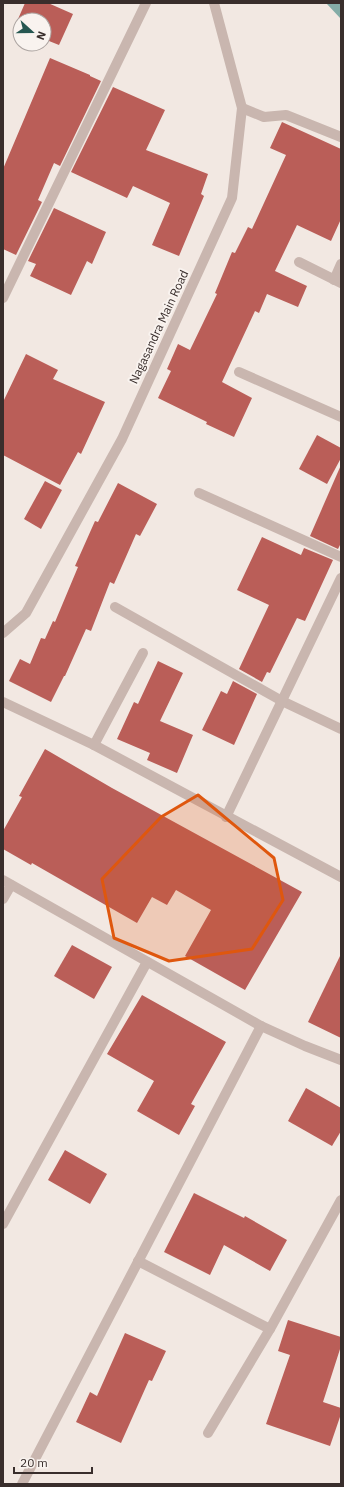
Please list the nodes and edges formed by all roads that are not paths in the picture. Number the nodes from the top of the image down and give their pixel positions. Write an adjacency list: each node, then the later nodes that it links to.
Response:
1 (146, 3): 8 (street)
2 (214, 3): 3 (street, Nagasandra Main Road)
3 (242, 108): 4 (street); 15 (street, Nagasandra Main Road)
4 (341, 137)
5 (299, 262): 7 (street)
6 (341, 264): 7 (street)
7 (338, 282)
8 (3, 298)
9 (239, 372): 10 (street)
10 (341, 417)
11 (199, 493): 12 (street)
12 (341, 557)
13 (341, 578): 17 (street)
14 (115, 607): 17 (street)
15 (3, 633)
16 (143, 653): 20 (street)
17 (282, 701): 19 (street); 21 (street)
18 (3, 702): 20 (street)
19 (341, 730)
20 (94, 746): 21 (street)
21 (226, 817): 22 (street)
22 (341, 877)
23 (7, 883): 24 (street); 25 (street)
24 (3, 900)
25 (147, 962): 26 (street); 29 (street)
26 (261, 1026): 27 (street); 30 (street)
27 (341, 1060)
28 (341, 1200): 31 (street)
29 (3, 1224)
30 (138, 1261): 31 (street); 33 (street)
31 (270, 1329): 32 (street)
32 (208, 1433)
33 (22, 1484)

